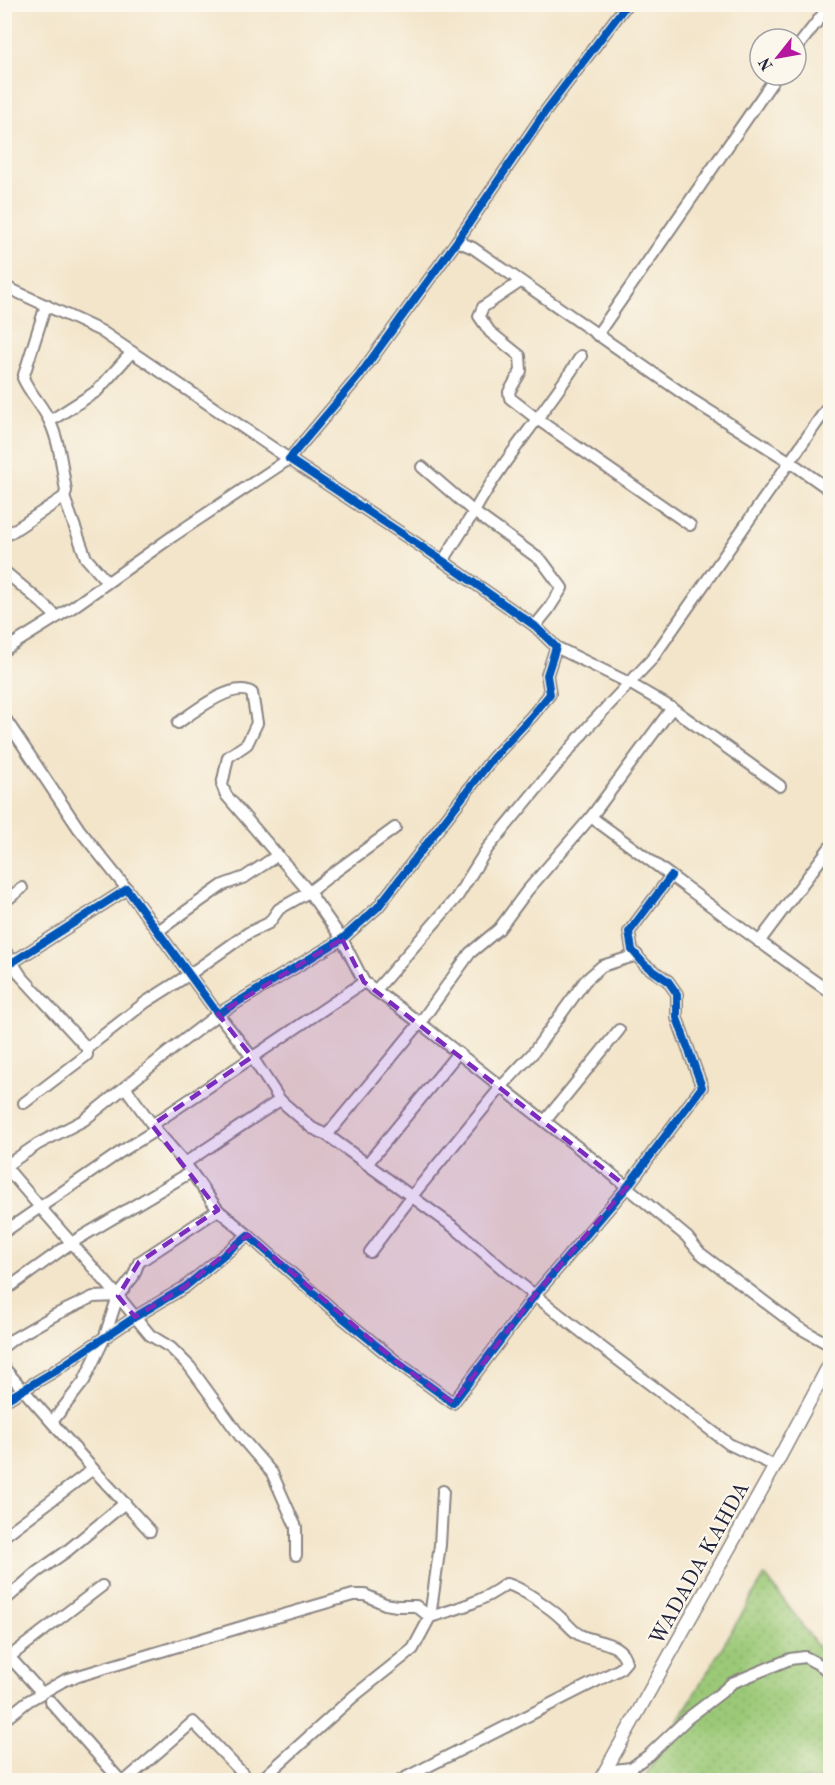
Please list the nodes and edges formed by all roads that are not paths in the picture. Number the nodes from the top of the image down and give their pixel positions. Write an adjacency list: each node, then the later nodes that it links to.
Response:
1 (627, 4): 5 (street)
2 (831, 5): 3 (street)
3 (808, 34)
4 (769, 87): 9 (street)
5 (457, 241): 6 (street); 15 (street)
6 (520, 282): 9 (street); 13 (street)
7 (4, 286): 8 (street)
8 (46, 305): 10 (street); 14 (street)
9 (597, 335): 16 (street)
10 (132, 352): 14 (street); 15 (street)
11 (581, 356): 13 (street)
12 (831, 404): 16 (street)
13 (537, 419): 20 (street); 21 (street)
14 (50, 421): 19 (street)
15 (290, 459): 23 (street); 25 (street)
16 (789, 462): 18 (street); 30 (street)
17 (422, 468): 20 (street)
18 (831, 490)
19 (64, 497): 22 (street); 25 (street)
20 (474, 512): 23 (street); 27 (street)
21 (690, 525)
22 (4, 537)
23 (443, 561): 27 (street)
24 (4, 571): 26 (street)
25 (107, 582): 26 (street)
26 (57, 617): 29 (street)
27 (535, 626): 28 (street)
28 (556, 647): 30 (street); 45 (street)
29 (4, 650)
30 (629, 683): 31 (street); 52 (street)
31 (672, 708): 34 (street); 35 (street)
32 (4, 717): 41 (street)
33 (178, 723): 38 (street)
34 (780, 786)
35 (591, 817): 39 (street); 55 (street)
36 (395, 828): 42 (street)
37 (831, 847): 46 (street)
38 (278, 855): 42 (street); 44 (street)
39 (671, 876): 46 (street); 48 (street)
40 (22, 888): 43 (street)
41 (127, 889): 44 (street); 49 (street)
42 (309, 892): 45 (street); 50 (street)
43 (4, 902)
44 (158, 931): 50 (street)
45 (342, 939): 51 (street); 54 (street)
46 (759, 942): 53 (street)
47 (4, 949): 49 (street)
48 (637, 955): 60 (street); 70 (street)
49 (13, 962): 57 (street)
50 (190, 974): 54 (street); 57 (street)
51 (364, 982): 52 (street); 59 (street)
52 (376, 990): 55 (street)
53 (831, 992)
54 (218, 1014): 59 (street); 61 (street)
55 (420, 1023): 58 (street); 66 (street)
56 (619, 1030): 64 (street)
57 (87, 1048): 63 (street)
58 (458, 1053): 60 (street); 67 (street)
59 (252, 1057): 62 (street); 65 (street)
60 (501, 1087): 64 (street); 71 (street)
61 (125, 1088): 65 (street); 68 (street)
62 (280, 1100): 66 (street); 69 (street)
63 (24, 1102)
64 (545, 1121): 70 (street)
65 (154, 1128): 69 (street); 72 (street)
66 (327, 1135): 67 (street)
67 (367, 1164): 71 (street)
68 (5, 1166): 72 (street)
69 (188, 1167): 73 (street); 76 (street)
70 (627, 1187): 79 (street); 83 (street)
71 (412, 1196): 77 (street); 79 (street)
72 (39, 1206): 74 (street); 76 (street)
73 (218, 1210): 75 (street); 80 (street)
74 (4, 1232)
75 (248, 1235): 79 (street); 81 (street)
76 (71, 1243): 78 (street); 80 (street)
77 (370, 1252)
78 (4, 1291)
79 (535, 1295): 90 (street)
80 (118, 1296): 81 (street); 82 (street); 84 (street)
81 (135, 1317): 82 (street); 96 (street)
82 (104, 1339): 87 (street); 89 (street)
83 (831, 1345)
84 (4, 1346)
85 (831, 1363): 90 (main road, WADADA KAHDA)
86 (4, 1368): 87 (street)
87 (23, 1389): 88 (street); 89 (street)
88 (4, 1401)
89 (52, 1422): 91 (street)
90 (775, 1466): 105 (main road, WADADA KAHDA)
91 (93, 1469): 93 (street); 95 (street)
92 (442, 1491): 99 (street)
93 (125, 1503): 94 (street); 98 (street)
94 (150, 1531)
95 (4, 1536)
96 (296, 1555)
97 (102, 1586): 100 (street)
98 (4, 1600)
99 (430, 1617): 102 (street); 109 (street); 110 (street)
100 (6, 1656): 102 (street)
101 (831, 1674): 105 (street)
102 (42, 1693): 104 (street)
103 (50, 1701): 106 (street)
104 (4, 1720)
105 (603, 1776)
106 (120, 1780)
107 (126, 1780): 108 (street)
108 (249, 1780)
109 (261, 1780)
110 (401, 1780)

